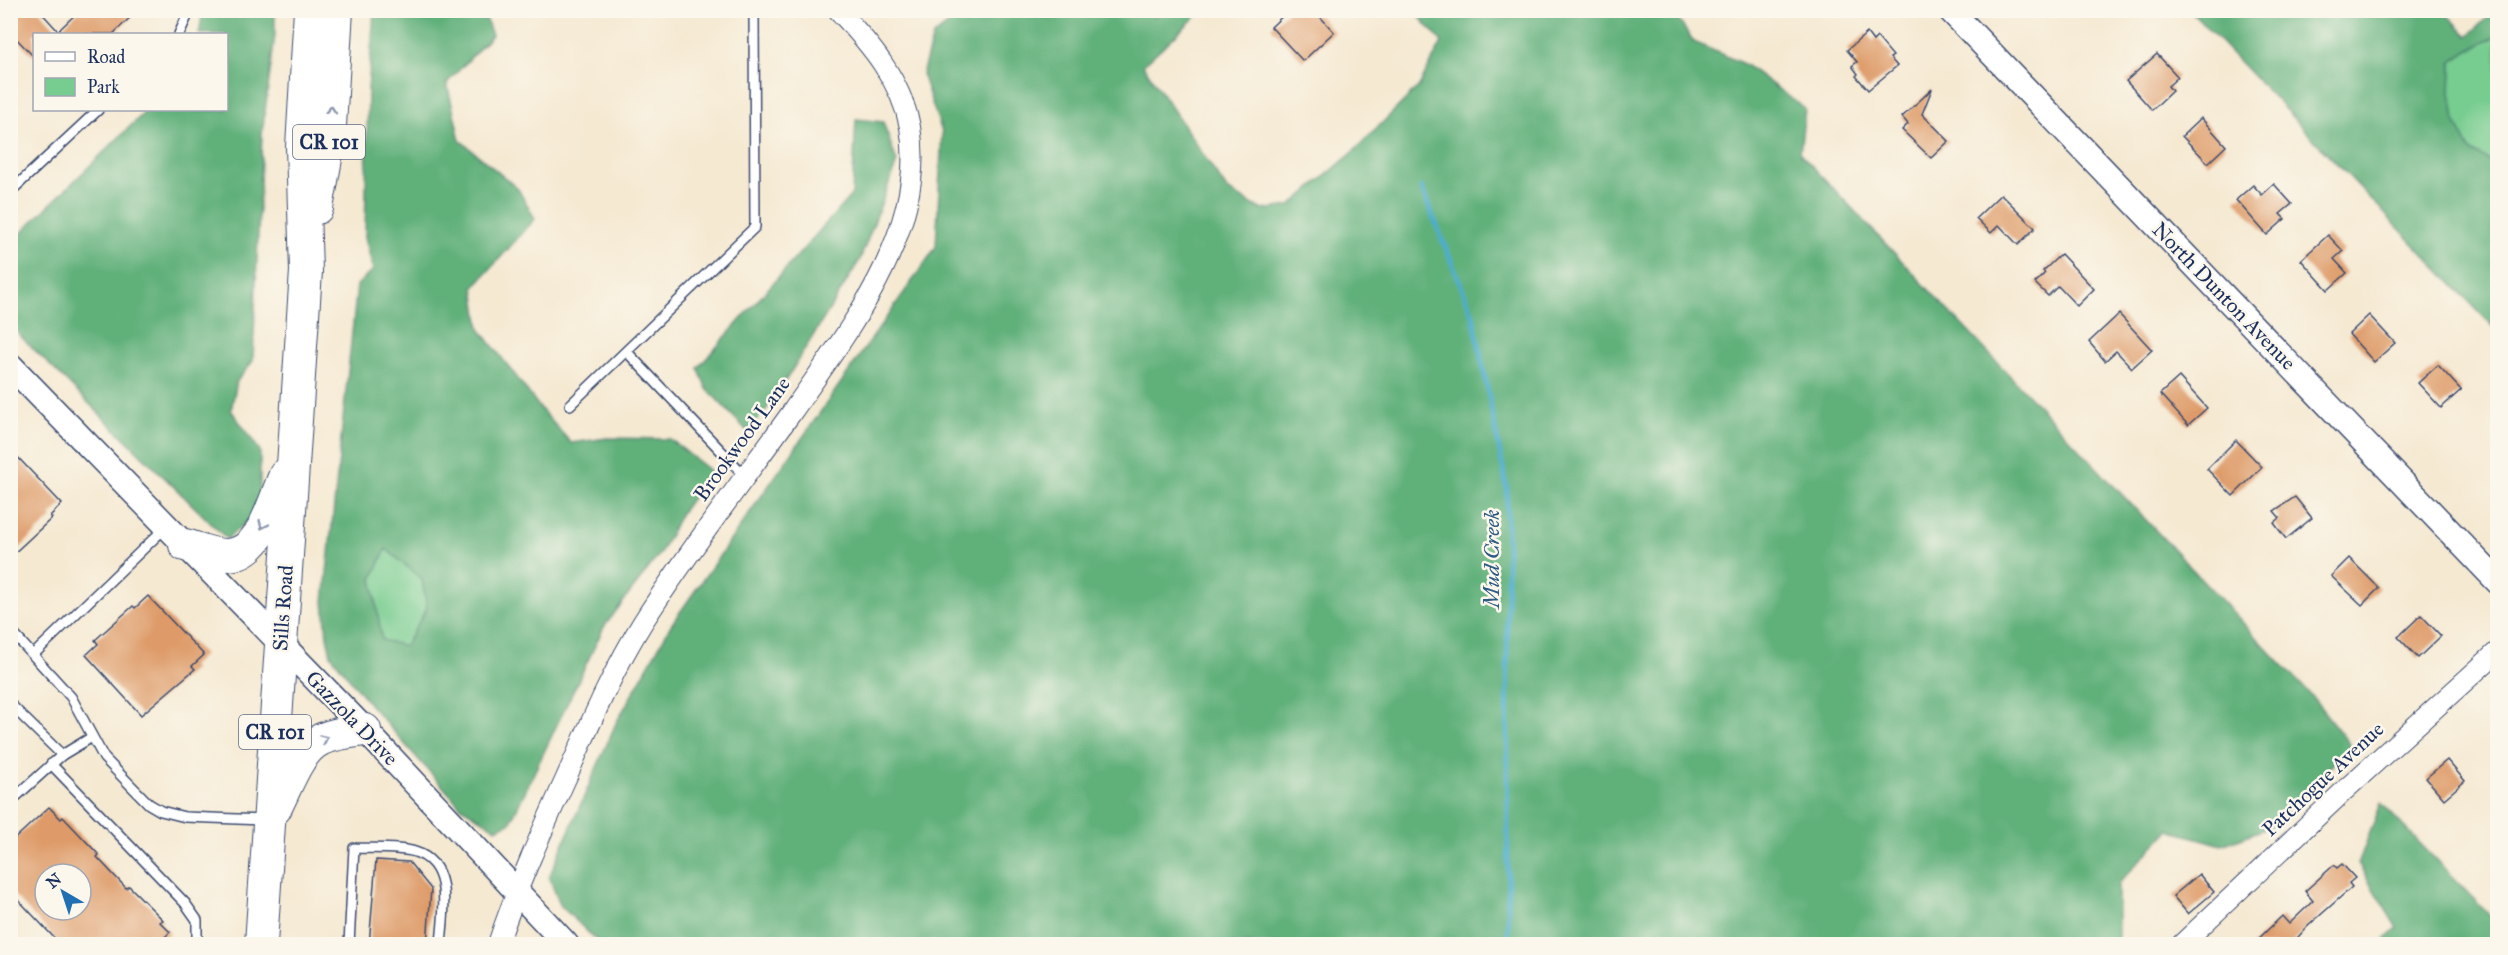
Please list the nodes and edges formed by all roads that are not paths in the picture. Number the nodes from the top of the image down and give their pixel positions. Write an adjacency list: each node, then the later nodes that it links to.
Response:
1 (190, 10): 7 (lane)
2 (310, 10): 10 (main road, Sills Road / CR 101)
3 (337, 10): 10 (main road, Sills Road / CR 101, one-way to 3)
4 (754, 10): 11 (lane)
5 (1950, 10): 17 (street, North Dunton Avenue)
6 (842, 12): 15 (street, Brookwood Lane)
7 (179, 33)
8 (98, 111): 9 (lane)
9 (11, 191)
10 (306, 271): 14 (main road, Sills Road / CR 101)
11 (627, 352): 13 (lane); 15 (lane)
12 (10, 365): 16 (street, Gazzola Drive)
13 (570, 405)
14 (294, 452): 16 (main road, one-way to 16); 19 (main road, Sills Road / CR 101)
15 (746, 477): 29 (street, Brookwood Lane)
16 (175, 536): 19 (street, Gazzola Drive); 21 (lane)
17 (2498, 582)
18 (10, 630): 21 (lane)
19 (281, 644): 23 (street, Gazzola Drive); 28 (main road, Sills Road / CR 101)
20 (2498, 651): 36 (street, Patchogue Avenue)
21 (34, 654): 24 (lane)
22 (10, 704): 25 (lane)
23 (365, 730): 28 (main road, one-way to 23); 29 (street, Gazzola Drive)
24 (92, 736): 25 (lane); 28 (lane)
25 (62, 755): 26 (lane)
26 (51, 764): 27 (lane); 30 (lane)
27 (10, 802)
28 (269, 820): 31 (main road, Sills Road / CR 101)
29 (518, 894): 34 (street, Brookwood Lane); 35 (street, Gazzola Drive)
30 (197, 945)
31 (261, 945)
32 (349, 945): 33 (lane)
33 (441, 945)
34 (498, 945)
35 (566, 945)
36 (2182, 945)

